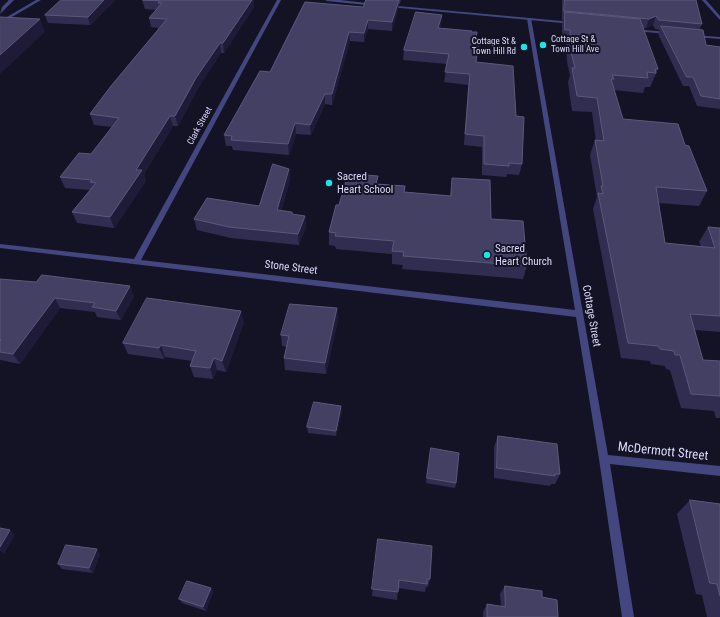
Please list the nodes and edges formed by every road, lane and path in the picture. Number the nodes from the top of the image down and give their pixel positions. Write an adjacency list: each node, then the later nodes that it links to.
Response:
1 (12, 0): 6 (street)
2 (39, 0): 10 (street)
3 (279, 0): 17 (street, Clark Street)
4 (327, 0): 8 (street)
5 (704, 0): 9 (street)
6 (2, 7): 7 (street)
7 (0, 13)
8 (529, 19): 11 (street); 18 (street, Cottage Street)
9 (720, 19)
10 (0, 23)
11 (577, 24)
12 (624, 29): 13 (street)
13 (672, 34)
14 (688, 35): 15 (street)
15 (720, 38)
16 (0, 246): 17 (street, Stone Street)
17 (136, 261): 18 (street, Stone Street)
18 (579, 314): 19 (street, Cottage Street)
19 (604, 459): 20 (street, McDermott Street); 21 (street, Cottage Street)
20 (720, 471)
21 (628, 617)

